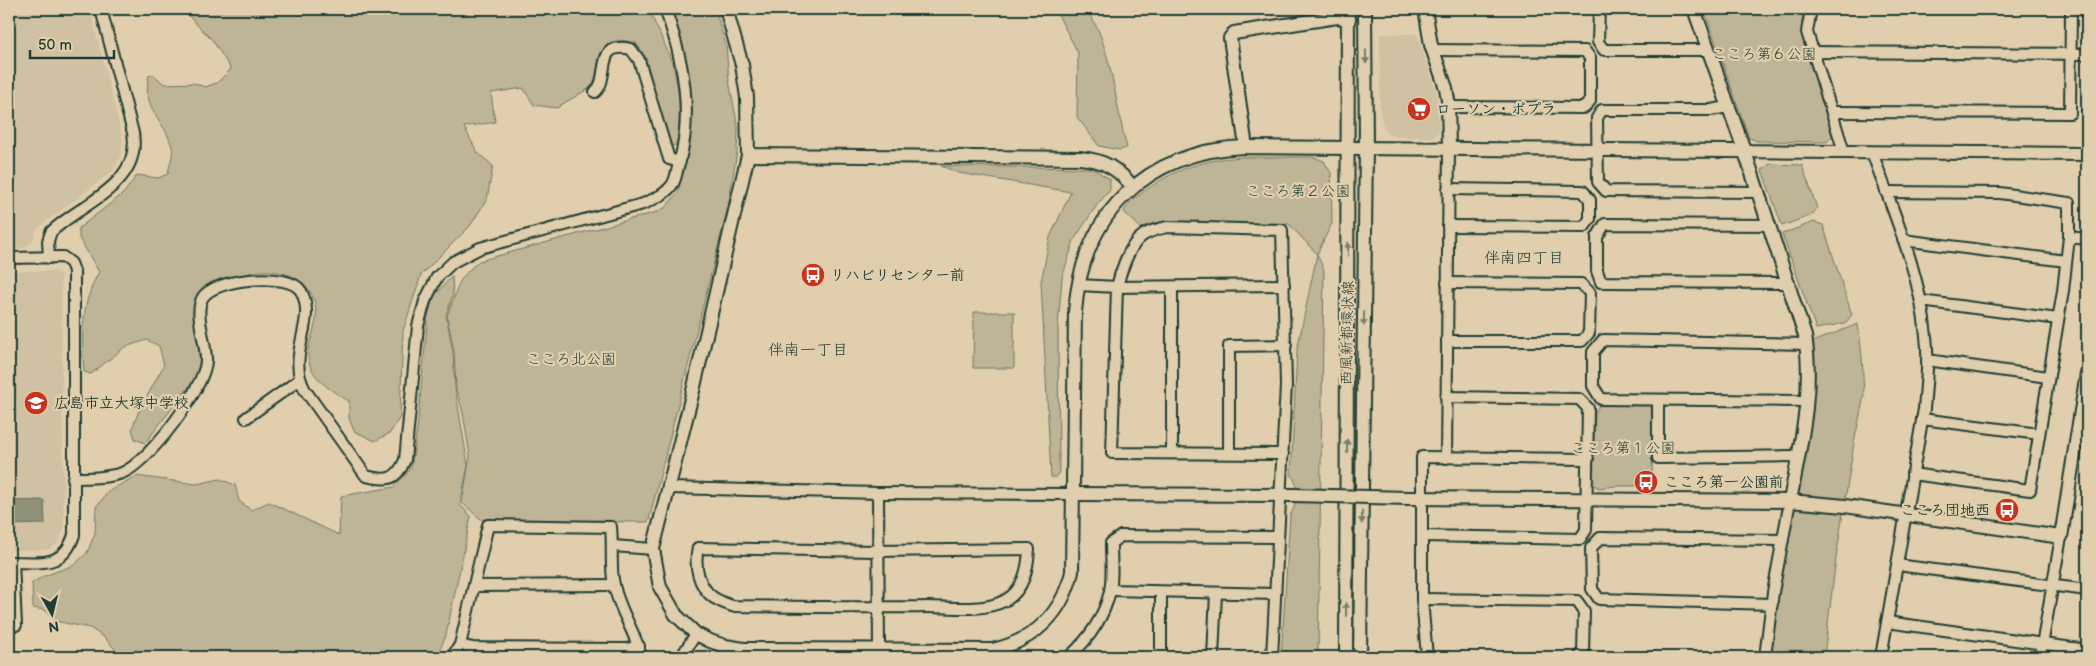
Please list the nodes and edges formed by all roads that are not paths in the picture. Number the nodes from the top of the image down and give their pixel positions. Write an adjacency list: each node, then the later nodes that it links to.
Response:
1 (101, 9): 41 (street)
2 (664, 9): 30 (street)
3 (726, 9): 29 (street)
4 (1364, 9): 22 (street, 西風新都環状線, one-way to 22)
5 (1425, 9): 11 (street)
6 (1598, 9): 12 (street)
7 (1694, 9): 12 (street)
8 (1811, 9): 13 (street)
9 (2071, 9): 14 (street)
10 (1348, 14): 20 (street); 21 (street, 西風新都環状線)
11 (1432, 50): 17 (street); 17 (street)
12 (1709, 50): 18 (street)
13 (1813, 52): 14 (street); 19 (street)
14 (2070, 54): 15 (street); 19 (street)
15 (2087, 54)
16 (595, 92): 30 (street)
17 (1449, 107): 23 (street)
18 (1728, 107): 24 (street); 25 (street)
19 (1832, 112): 26 (street)
20 (1246, 147): 21 (street); 31 (street)
21 (1348, 148): 22 (street); 116 (street, 西風新都環状線, one-way to 21)
22 (1366, 148): 23 (street); 117 (street, 西風新都環状線, one-way to 117)
23 (1448, 148): 24 (street); 32 (street)
24 (1598, 150): 25 (street); 33 (street)
25 (1744, 150): 26 (street); 33 (street)
26 (1844, 152): 27 (street)
27 (1872, 152): 28 (street); 34 (street)
28 (2087, 154)
29 (748, 155): 31 (street); 72 (street)
30 (680, 162): 57 (street)
31 (1133, 187): 45 (street)
32 (1448, 189): 36 (street); 36 (street)
33 (1757, 192): 35 (street)
34 (1886, 192): 37 (street); 39 (street)
35 (1768, 224): 44 (street); 44 (street)
36 (1448, 226): 43 (street)
37 (2069, 237): 38 (street); 42 (street)
38 (2087, 239)
39 (1903, 240): 42 (street); 49 (street)
40 (9, 258): 41 (street)
41 (49, 258): 71 (street)
42 (2066, 261): 50 (street)
43 (1447, 283): 51 (street); 51 (street)
44 (1789, 283): 52 (street)
45 (1078, 284): 47 (street); 74 (street)
46 (1284, 285): 47 (street); 48 (street); 53 (street)
47 (1117, 287): 48 (street); 64 (street)
48 (1172, 287): 64 (street)
49 (1922, 301): 50 (street); 54 (street)
50 (2058, 319): 56 (street)
51 (1447, 341): 58 (street)
52 (1807, 344): 59 (street); 60 (street)
53 (1286, 345): 65 (street); 66 (street)
54 (1927, 360): 56 (street); 62 (street)
55 (2087, 372): 81 (street)
56 (2048, 377): 63 (street)
57 (299, 380): 61 (street); 71 (street)
58 (1446, 397): 68 (street); 69 (street)
59 (1658, 400): 60 (street); 67 (street)
60 (1807, 402): 67 (street)
61 (246, 418)
62 (1922, 419): 63 (street); 70 (street)
63 (2039, 434): 70 (street)
64 (1172, 453): 65 (street)
65 (1229, 453): 66 (street)
66 (1283, 454): 75 (street)
67 (1798, 456): 78 (street)
68 (1446, 458): 69 (street); 76 (street)
69 (1588, 459): 77 (street)
70 (1912, 474): 79 (street)
71 (73, 478): 87 (street)
72 (670, 488): 73 (street); 85 (street)
73 (878, 493): 74 (street); 86 (street)
74 (1073, 494): 75 (street); 108 (street)
75 (1287, 495): 76 (street, bridge); 82 (street)
76 (1415, 498): 77 (street); 80 (street)
77 (1587, 499): 78 (street); 80 (street)
78 (1790, 501): 79 (street); 83 (street)
79 (1905, 515): 81 (street); 88 (street)
80 (1422, 536): 97 (street)
81 (2061, 536): 90 (street)
82 (1278, 537): 92 (street); 96 (street)
83 (1783, 540): 98 (street); 98 (street)
84 (613, 546): 85 (street); 89 (street); 91 (street)
85 (653, 549): 102 (street)
86 (877, 551): 99 (street); 99 (street); 99 (street)
87 (11, 562): 101 (street)
88 (1897, 565): 90 (street); 100 (street)
89 (614, 585): 91 (street); 105 (street)
90 (2051, 585): 93 (street); 103 (street)
91 (474, 586): 104 (street)
92 (1110, 590): 94 (street); 112 (street)
93 (2087, 590)
94 (1161, 592): 95 (street); 113 (street)
95 (1216, 594): 96 (street); 114 (street)
96 (1275, 594): 115 (street)
97 (1422, 599): 118 (street); 119 (street)
98 (1772, 604): 120 (street)
99 (878, 608): 106 (street)
100 (1887, 622): 103 (street); 121 (street)
101 (9, 625)
102 (696, 634): 106 (street); 111 (street)
103 (2042, 644): 107 (street); 122 (street)
104 (460, 645): 105 (street); 109 (street)
105 (639, 646): 110 (street)
106 (879, 650): 108 (street)
107 (2087, 650)
108 (986, 654)
109 (452, 657)
110 (642, 657)
111 (681, 657)
112 (1069, 657)
113 (1161, 657)
114 (1213, 657)
115 (1272, 657)
116 (1346, 657)
117 (1360, 657)
118 (1427, 657)
119 (1579, 657)
120 (1765, 657)
121 (1882, 657)
122 (2040, 657)

